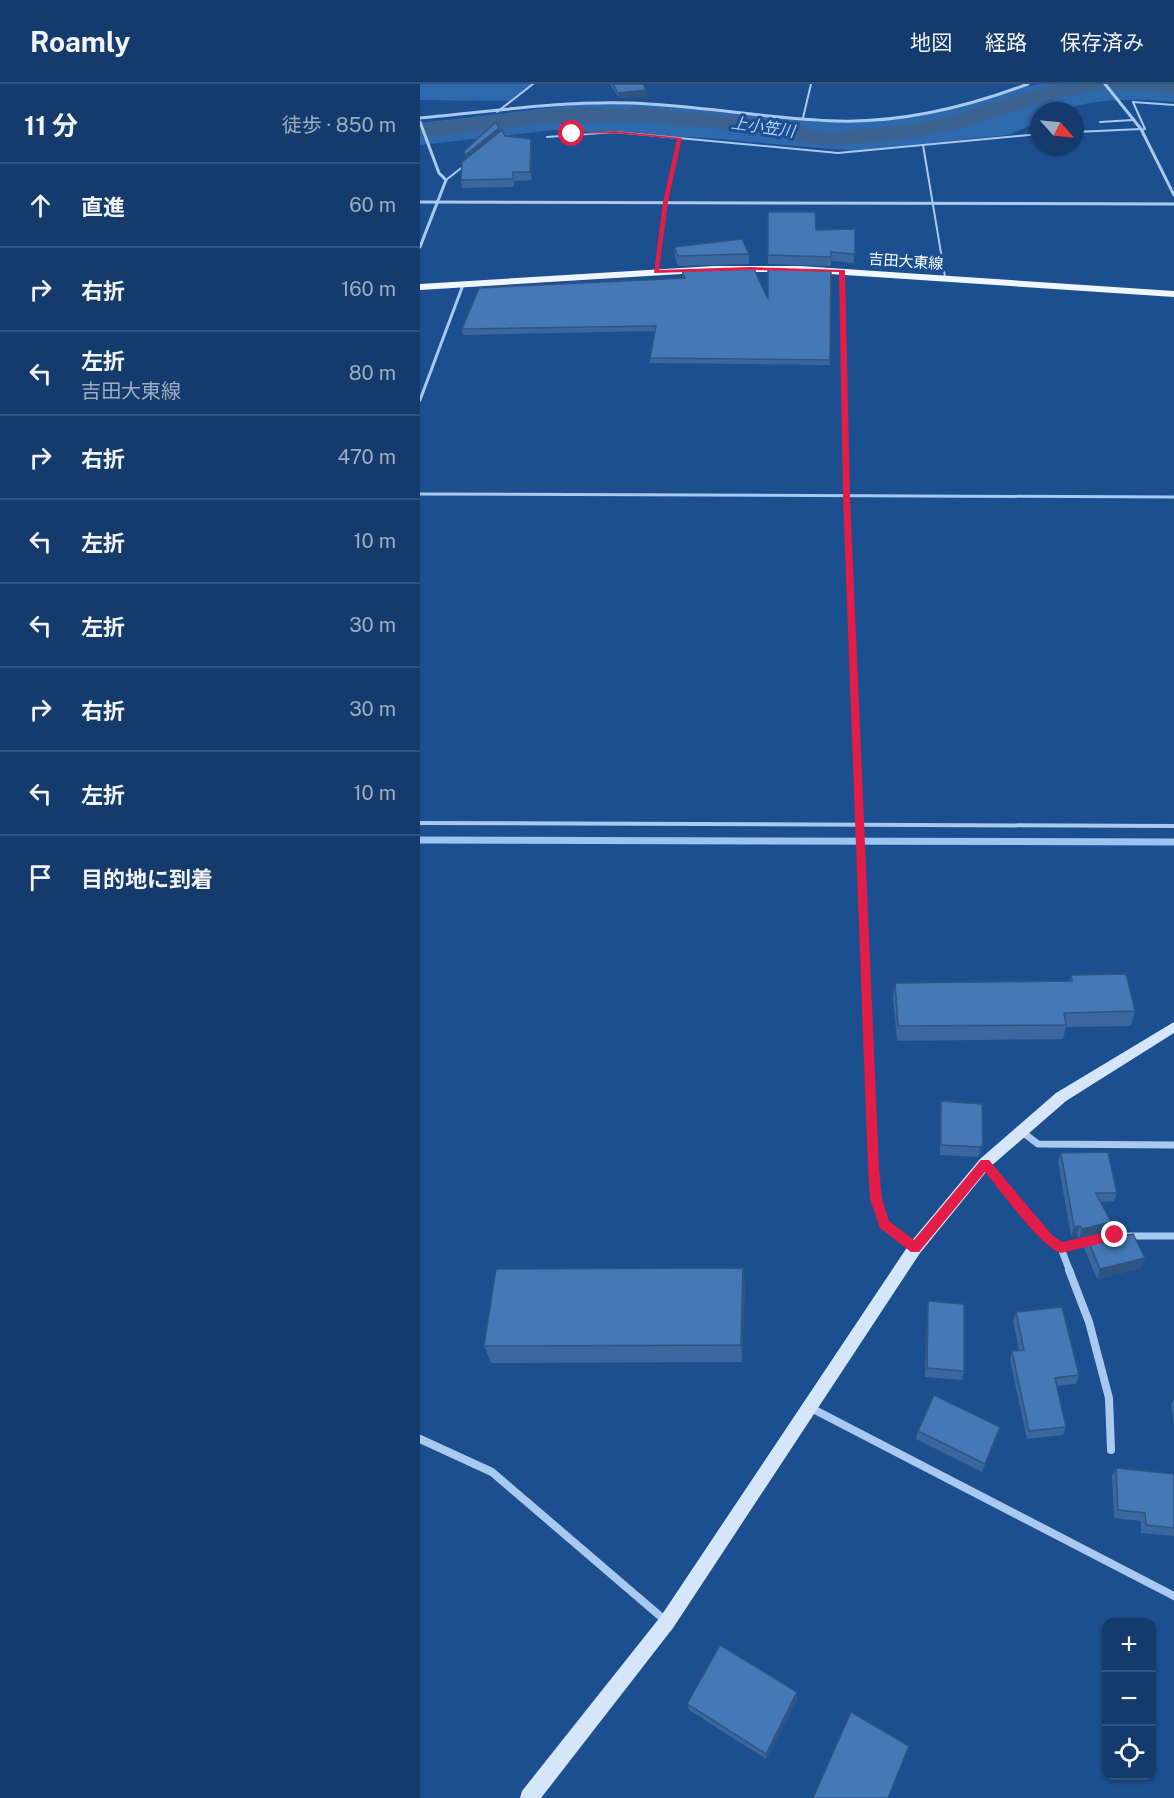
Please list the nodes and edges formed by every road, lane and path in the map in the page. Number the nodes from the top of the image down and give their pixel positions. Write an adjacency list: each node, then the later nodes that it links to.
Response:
1 (533, 84): 6 (lane)
2 (811, 84): 7 (lane)
3 (1028, 84): 7 (street)
4 (1105, 84): 8 (street)
5 (1174, 105): 11 (lane)
6 (497, 112): 7 (street); 9 (street)
7 (803, 118)
8 (1133, 120): 10 (lane); 11 (street)
9 (420, 121): 18 (street)
10 (1100, 122)
11 (1141, 129): 12 (lane); 19 (street)
12 (1084, 132)
13 (1030, 135): 16 (lane)
14 (547, 137): 15 (lane)
15 (679, 138): 16 (lane); 21 (lane)
16 (923, 145): 23 (lane)
17 (470, 161): 18 (lane)
18 (446, 180): 22 (street)
19 (1174, 195)
20 (420, 202): 22 (street)
21 (665, 202): 22 (street); 23 (street); 27 (lane)
22 (439, 203): 25 (street)
23 (933, 203): 24 (street); 28 (lane)
24 (1174, 204)
25 (420, 247)
26 (842, 270): 27 (main road, 吉田大東線); 28 (main road, 吉田大東線); 34 (lane)
27 (656, 272): 29 (main road, 吉田大東線)
28 (945, 277): 31 (main road, 吉田大東線)
29 (463, 285): 30 (main road, 吉田大東線); 32 (lane)
30 (420, 287)
31 (1174, 294)
32 (420, 400)
33 (420, 494): 34 (lane)
34 (846, 496): 35 (lane); 37 (lane)
35 (1174, 497)
36 (420, 823): 37 (lane)
37 (859, 826): 38 (lane); 44 (lane)
38 (1174, 826)
39 (1174, 1028): 40 (street)
40 (1021, 1131): 41 (street); 42 (street)
41 (1174, 1145)
42 (985, 1163): 44 (street); 45 (street)
43 (1174, 1236): 45 (street)
44 (915, 1248): 46 (street)
45 (1061, 1248): 48 (street)
46 (811, 1407): 49 (street); 50 (street)
47 (420, 1439): 50 (street)
48 (1111, 1450)
49 (1174, 1596)
50 (667, 1623): 51 (street)
51 (529, 1798)

